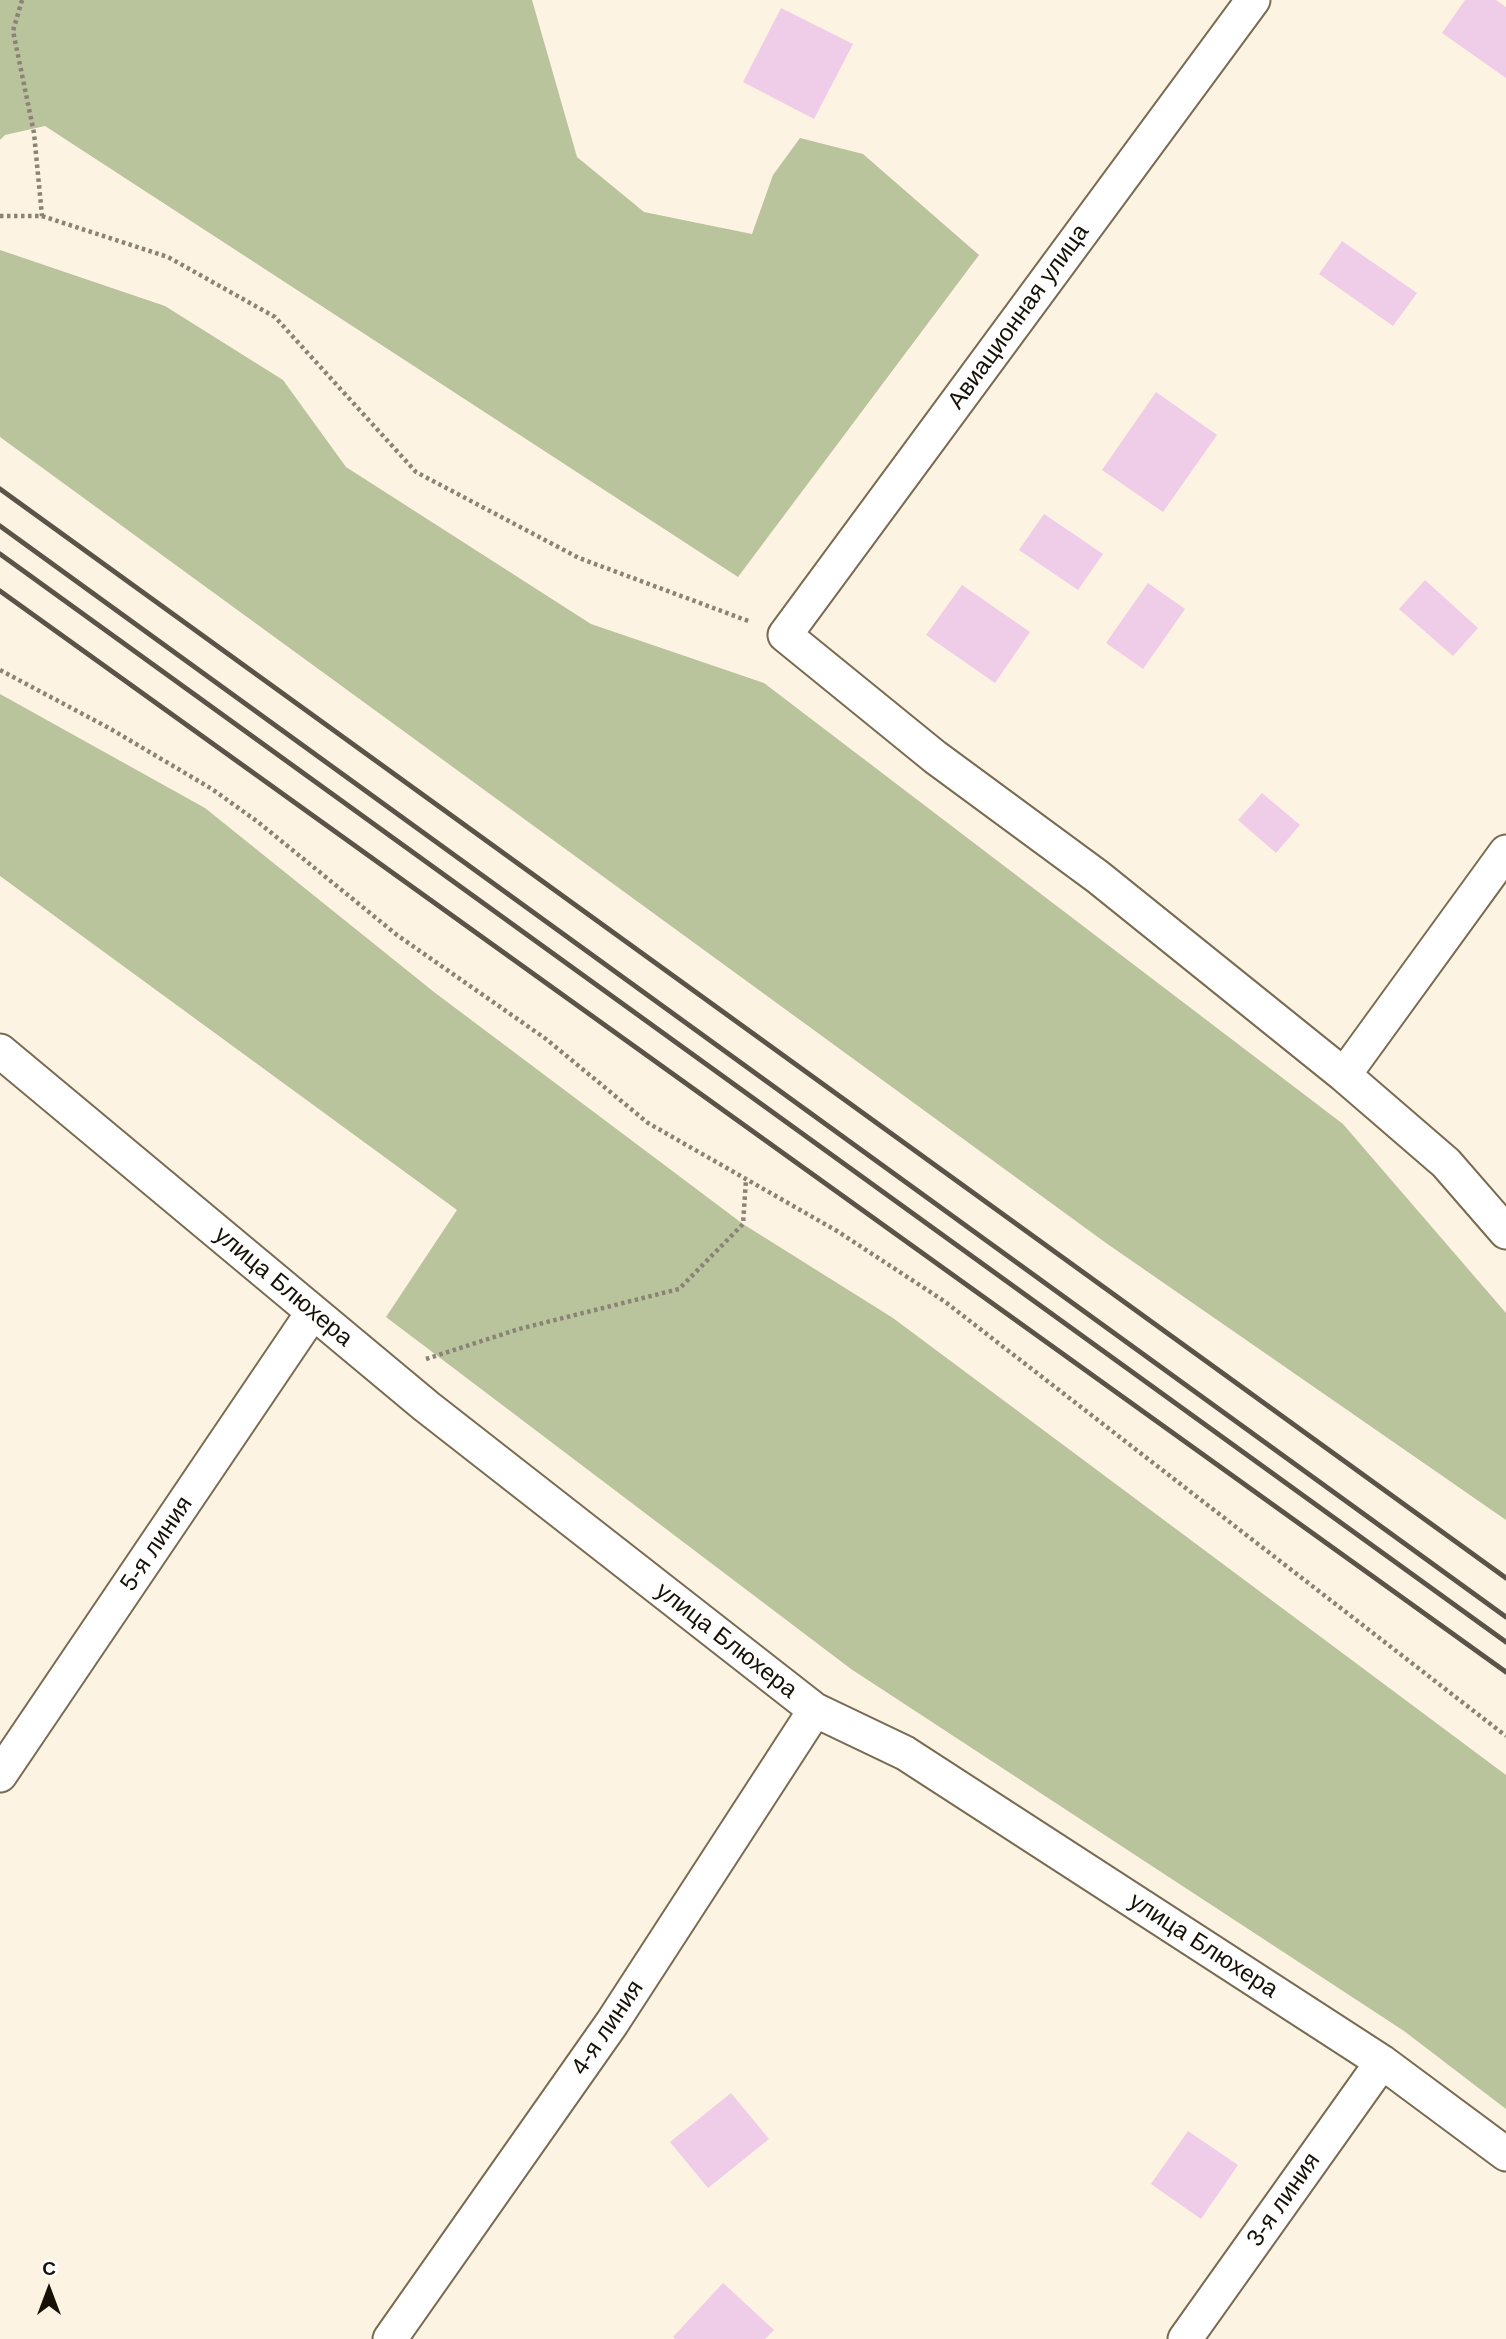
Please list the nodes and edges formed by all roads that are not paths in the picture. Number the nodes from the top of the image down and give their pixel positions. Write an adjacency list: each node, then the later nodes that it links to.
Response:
1 (1252, 0): 4 (street, Авиационная улица)
2 (1506, 852): 4 (street)
3 (0, 1051): 6 (street, улица Блюхера)
4 (1344, 1074): 5 (street)
5 (1506, 1232)
6 (313, 1312): 7 (street, улица Блюхера); 8 (street, 5-я линия)
7 (816, 1710): 9 (street, улица Блюхера); 11 (street, 4-я линия)
8 (0, 1775)
9 (1382, 2062): 10 (street, улица Блюхера); 12 (street, 3-я линия)
10 (1506, 2154)
11 (390, 2339)
12 (1185, 2339)

